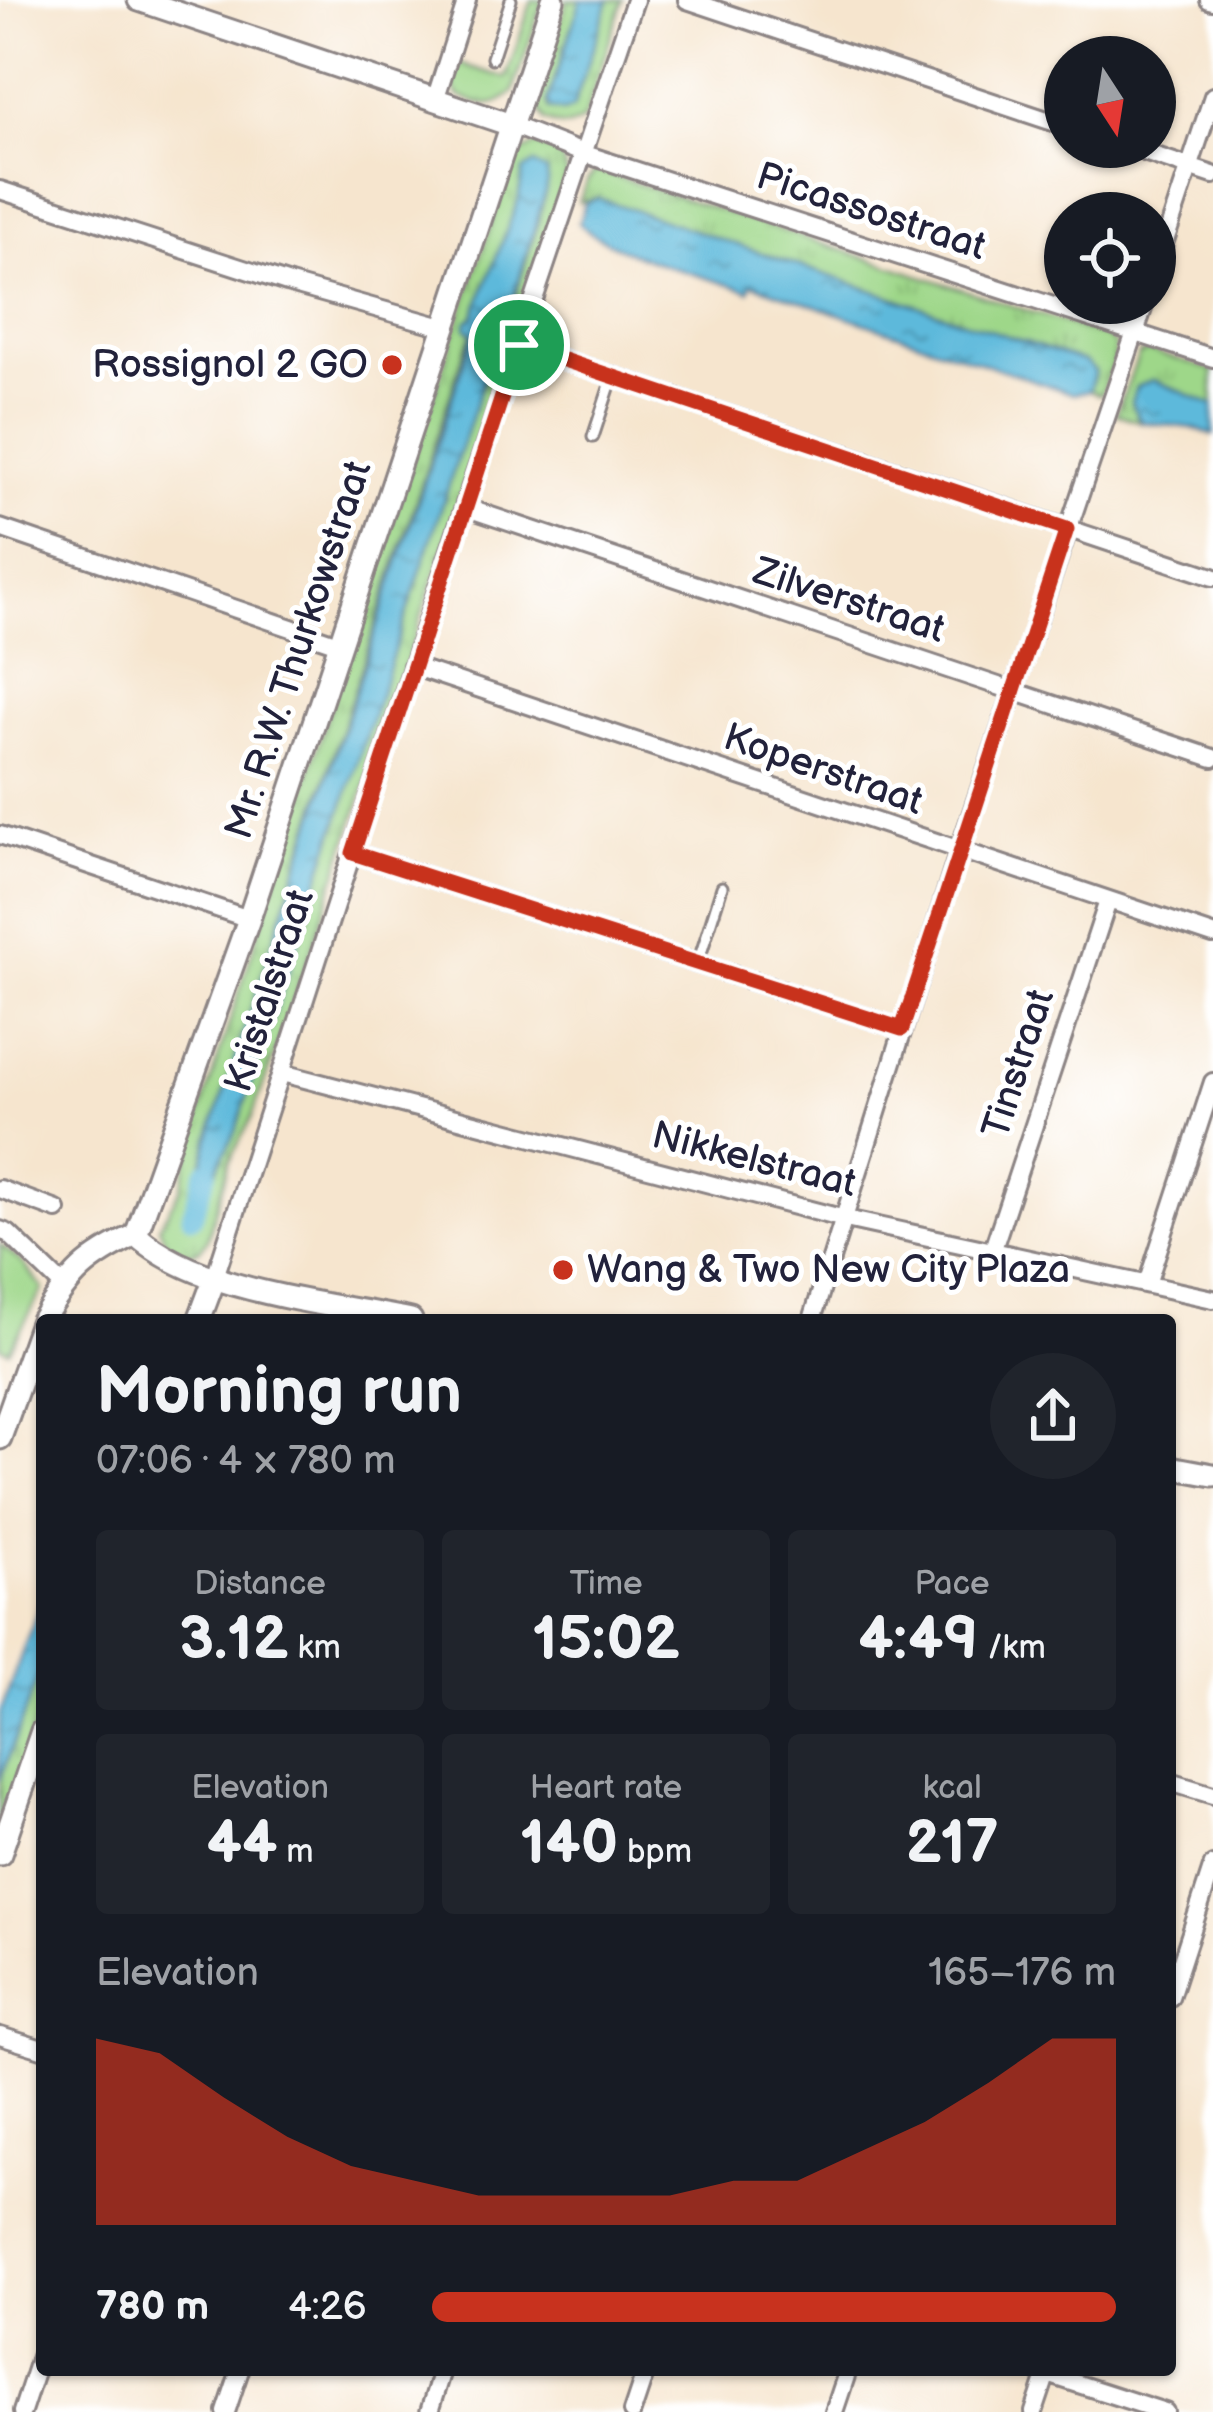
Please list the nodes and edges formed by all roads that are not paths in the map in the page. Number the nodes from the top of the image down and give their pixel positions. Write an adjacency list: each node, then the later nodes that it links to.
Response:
1 (139, 0): 7 (street)
2 (467, 0): 10 (street)
3 (511, 0): 8 (lane)
4 (553, 0): 12 (street, Mr. R.W. Thurkowstraat)
5 (635, 0): 13 (street, Kristalstraat)
6 (687, 0): 11 (street)
7 (190, 8): 10 (street)
8 (492, 58)
9 (1213, 96): 15 (street)
10 (435, 100): 12 (street)
11 (1044, 119)
12 (511, 125): 13 (street, Picassostraat); 20 (street, Mr. R.W. Thurkowstraat)
13 (585, 154): 21 (street, Picassostraat); 22 (street, Kristalstraat)
14 (1176, 163): 15 (street)
15 (1189, 167): 16 (street); 18 (street)
16 (1213, 175)
17 (0, 190): 20 (street)
18 (1176, 207)
19 (1137, 324): 21 (street)
20 (443, 327): 30 (street, Mr. R.W. Thurkowstraat)
21 (1135, 332): 23 (street, Picassostraat); 28 (street)
22 (519, 345): 24 (street); 26 (street, Kristalstraat)
23 (1213, 358)
24 (613, 376): 25 (lane); 28 (street)
25 (593, 437)
26 (464, 507): 31 (street, Kristalstraat); 32 (street, Zilverstraat)
27 (0, 528): 30 (street)
28 (1067, 529): 29 (street); 32 (street)
29 (1213, 577)
30 (338, 644): 39 (street, Mr. R.W. Thurkowstraat)
31 (412, 666): 35 (street, Koperstraat); 36 (street, Kristalstraat)
32 (1013, 690): 33 (street, Zilverstraat); 35 (street)
33 (1213, 758)
34 (0, 835): 39 (street)
35 (959, 850): 38 (street, Koperstraat); 42 (street)
36 (353, 853): 41 (street); 43 (street, Kristalstraat)
37 (722, 887): 41 (lane)
38 (1108, 901): 40 (street, Koperstraat); 50 (street, Tinstraat)
39 (249, 919): 49 (street, Mr. R.W. Thurkowstraat)
40 (1213, 935)
41 (698, 963): 42 (street)
42 (902, 1029): 47 (street)
43 (282, 1073): 47 (street, Nikkelstraat); 51 (street, Kristalstraat)
44 (1213, 1082): 52 (street)
45 (0, 1190): 46 (street)
46 (57, 1210)
47 (842, 1218): 50 (street, Nikkelstraat); 58 (street)
48 (0, 1230): 53 (street)
49 (136, 1235): 51 (street); 53 (street)
50 (993, 1249): 52 (street, Nikkelstraat)
51 (214, 1280): 56 (street, Kristalstraat); 57 (street)
52 (1147, 1284): 54 (street, Nikkelstraat)
53 (63, 1286): 55 (street)
54 (1213, 1299)
55 (46, 1314)
56 (201, 1314)
57 (381, 1314)
58 (814, 1314)
59 (36, 1337): 60 (street)
60 (0, 1438)
61 (1176, 1468): 62 (street)
62 (1213, 1475)
63 (36, 1749): 66 (street)
64 (1176, 1784): 65 (street)
65 (1213, 1795)
66 (0, 1854)
67 (1213, 1865): 68 (street)
68 (1176, 1978)
69 (0, 2036): 70 (street)
70 (36, 2047)
71 (36, 2369): 78 (street)
72 (238, 2376): 79 (street)
73 (440, 2376): 80 (street)
74 (644, 2376): 81 (street)
75 (846, 2376): 82 (street)
76 (1042, 2376): 83 (street)
77 (1058, 2376): 84 (street)
78 (22, 2412)
79 (226, 2412)
80 (429, 2412)
81 (632, 2412)
82 (834, 2412)
83 (1034, 2412)
84 (1166, 2412)

